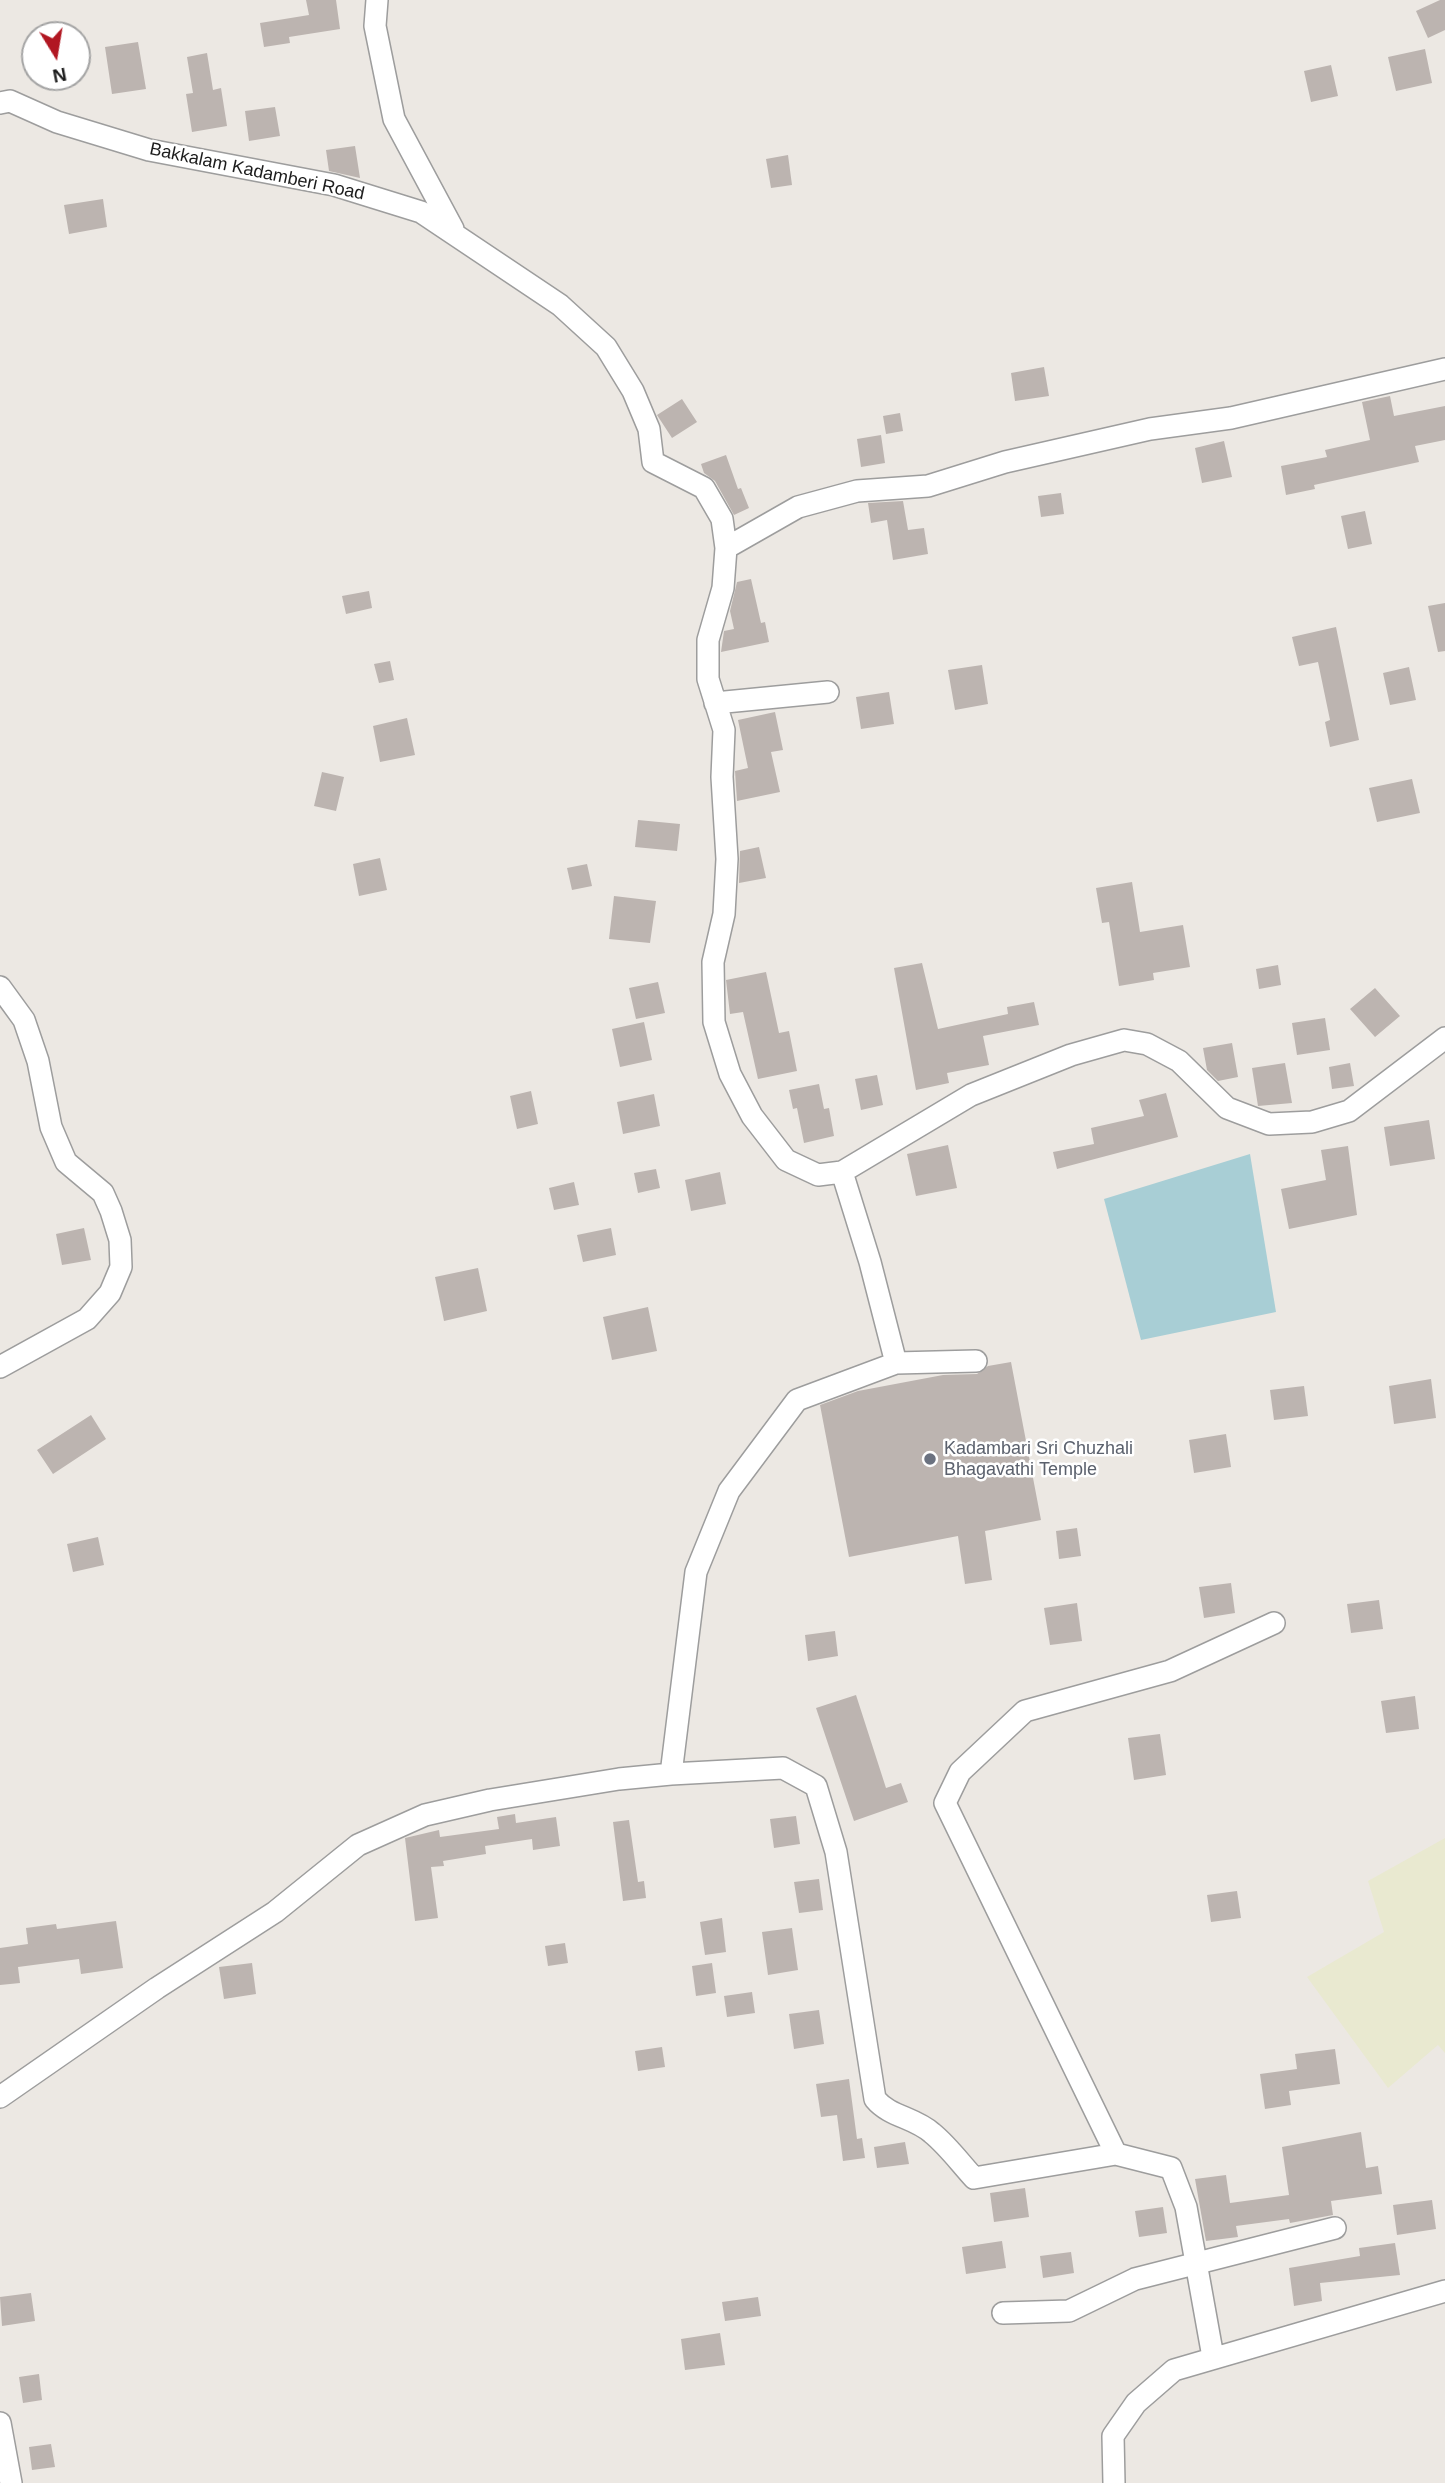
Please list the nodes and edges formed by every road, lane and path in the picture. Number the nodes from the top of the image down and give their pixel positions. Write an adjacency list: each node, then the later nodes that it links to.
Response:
1 (377, 0): 3 (street)
2 (0, 103): 3 (street, Bakkalam Kadamberi Road)
3 (457, 237): 5 (street, Bakkalam Kadamberi Road)
4 (1445, 369): 5 (street)
5 (726, 548): 7 (street, Bakkalam Kadamberi Road)
6 (828, 692): 7 (street)
7 (715, 703): 10 (street, Bakkalam Kadamberi Road)
8 (0, 986): 13 (street)
9 (1445, 1038): 10 (street)
10 (842, 1172): 12 (street)
11 (976, 1362): 12 (street)
12 (896, 1363): 15 (street)
13 (0, 1367)
14 (1274, 1623): 17 (street)
15 (671, 1774): 16 (street); 17 (street)
16 (0, 2097)
17 (1116, 2154): 19 (street)
18 (1335, 2228): 19 (street)
19 (1196, 2266): 21 (street); 22 (street)
20 (1445, 2291): 22 (street)
21 (1003, 2313)
22 (1213, 2357): 25 (street)
23 (0, 2423): 24 (street)
24 (11, 2483)
25 (1114, 2483)

